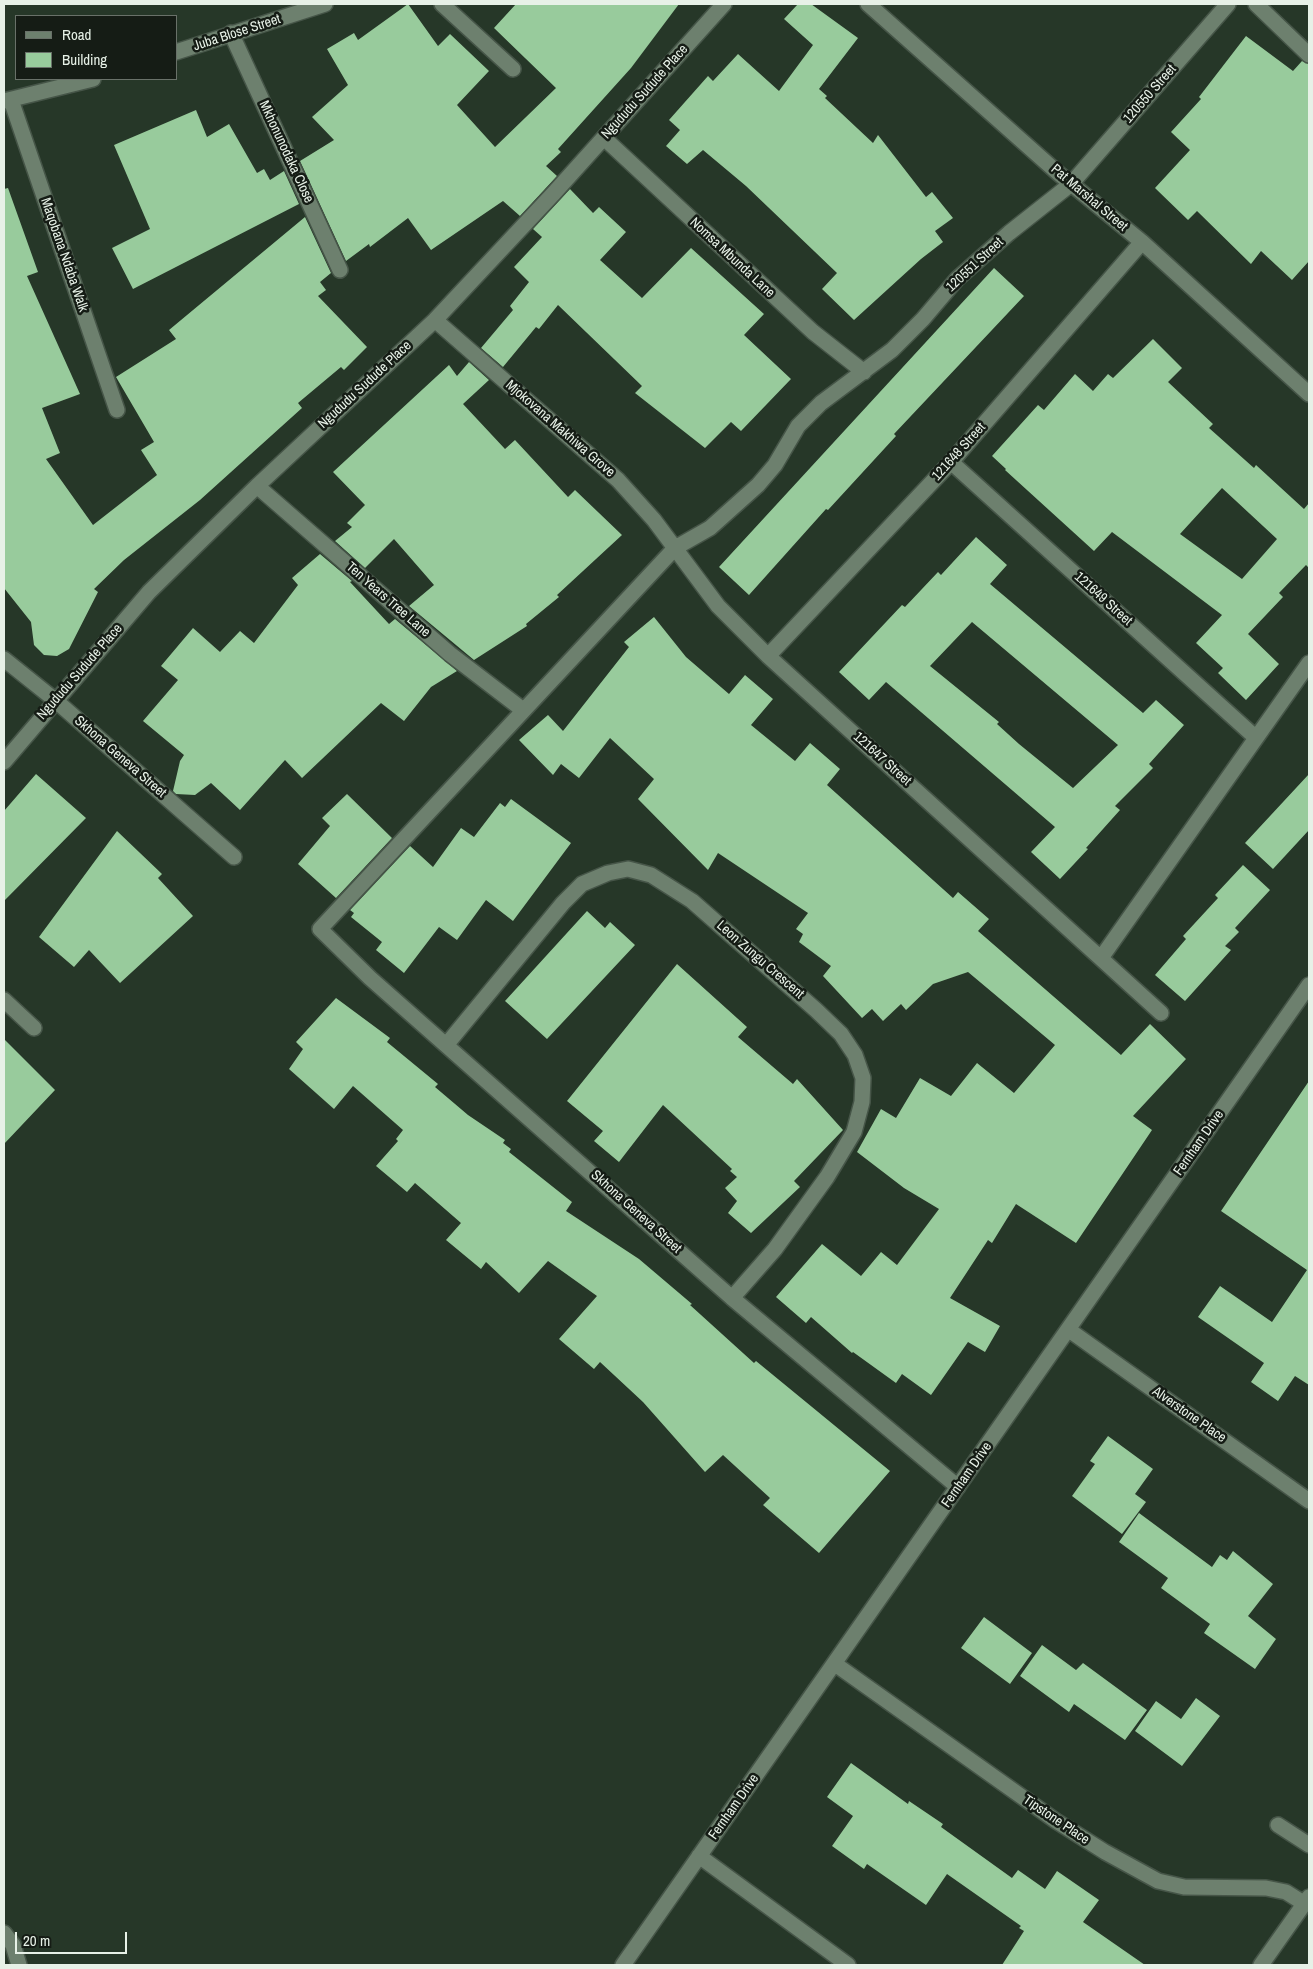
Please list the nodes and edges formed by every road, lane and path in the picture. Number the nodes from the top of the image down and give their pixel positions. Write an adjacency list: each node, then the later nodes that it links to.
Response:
1 (325, 4): 7 (street, Juba Blose Street)
2 (442, 4): 10 (street)
3 (724, 4): 13 (street, Ngududu Sudude Place)
4 (868, 4): 14 (street, Pat Marshal Street)
5 (1228, 4): 14 (street, 120550 Street)
6 (1256, 4): 9 (street)
7 (231, 33): 8 (street, Juba Blose Street); 16 (street, Mkhonunodaka Close)
8 (178, 51)
9 (1309, 55)
10 (513, 69)
11 (89, 80): 12 (street)
12 (7, 101): 20 (street, Maqobana Ndaba Walk)
13 (604, 138): 17 (street, Ngududu Sudude Place); 18 (street, Nomsa Mbunda Lane)
14 (1072, 184): 15 (street, Pat Marshal Street); 18 (street, 120551 Street)
15 (1142, 242): 19 (street, Pat Marshal Street); 21 (street, 121648 Street)
16 (340, 270)
17 (435, 320): 22 (street, Ngududu Sudude Place); 23 (street, Mjokovana Makhiwa Grove)
18 (864, 372): 23 (street, 120551 Street)
19 (1309, 394)
20 (117, 410)
21 (951, 462): 24 (street, 121648 Street); 29 (street, 121649 Street)
22 (257, 486): 27 (street, Ngududu Sudude Place); 28 (street, Ten Years Tree Lane)
23 (675, 548): 24 (street, 121647 Street); 28 (street, 120551 Street)
24 (768, 656): 33 (street, 121647 Street)
25 (4, 659): 27 (street, Skhona Geneva Street)
26 (1309, 663): 29 (street)
27 (55, 700): 30 (street, Ngududu Sudude Place); 31 (street, Skhona Geneva Street)
28 (523, 710): 32 (street, 120551 Street)
29 (1255, 737): 33 (street)
30 (4, 762)
31 (234, 857)
32 (320, 929): 38 (street, Skhona Geneva Street)
33 (1101, 958): 36 (street, 121647 Street)
34 (1309, 984): 40 (street, Fernham Drive)
35 (4, 1000): 37 (street)
36 (1161, 1013)
37 (34, 1028)
38 (447, 1044): 39 (street, Skhona Geneva Street); 39 (street, Leon Zungu Crescent)
39 (732, 1298): 41 (street, Skhona Geneva Street)
40 (1069, 1330): 41 (street, Fernham Drive); 42 (street, Alverstone Place)
41 (958, 1487): 43 (street, Fernham Drive)
42 (1309, 1501)
43 (834, 1664): 46 (street, Fernham Drive); 47 (street, Tipstone Place)
44 (1278, 1825): 45 (street)
45 (1309, 1845)
46 (699, 1856): 50 (street, Fernham Drive); 51 (street)
47 (1307, 1901): 52 (street, Tipstone Place)
48 (4, 1933): 49 (street)
49 (19, 1965)
50 (623, 1965)
51 (848, 1965)
52 (1261, 1965)

